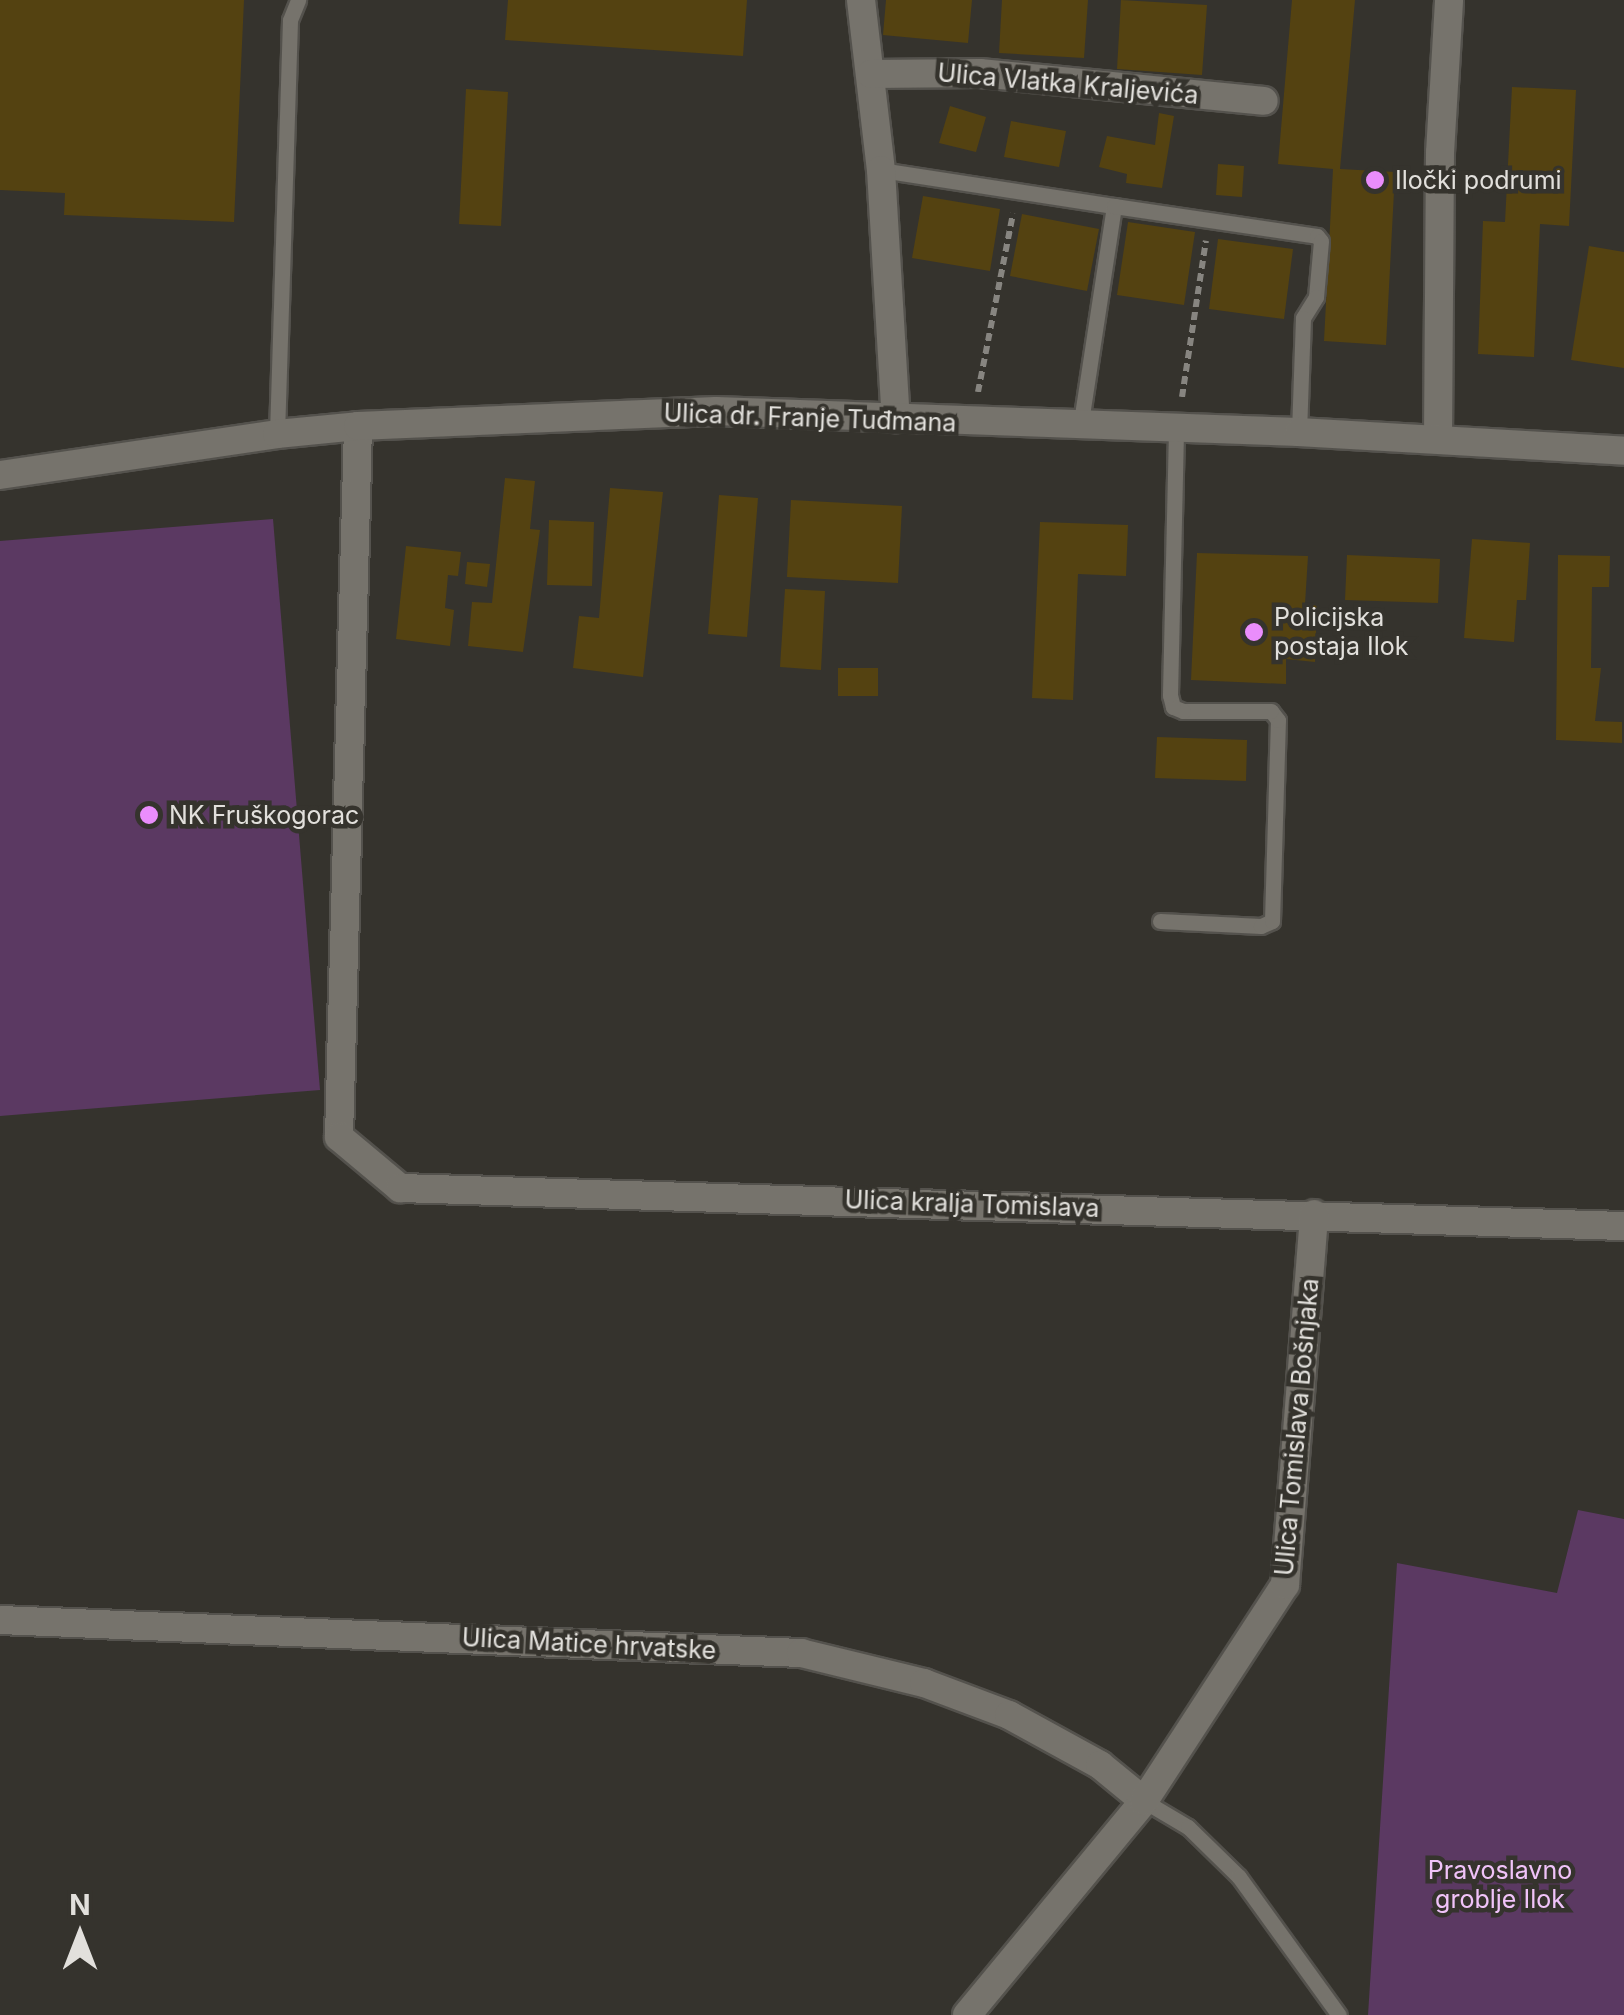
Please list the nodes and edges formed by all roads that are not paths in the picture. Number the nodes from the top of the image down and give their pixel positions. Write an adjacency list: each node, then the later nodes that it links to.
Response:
1 (298, 0): 14 (lane)
2 (846, 0): 4 (street)
3 (1449, 0): 15 (street)
4 (863, 13): 5 (street)
5 (871, 74): 6 (street, Ulica Vlatka Kraljevića); 7 (street)
6 (1264, 101)
7 (881, 170): 8 (lane); 9 (street)
8 (1114, 206): 11 (lane); 13 (lane)
9 (896, 419): 10 (street, Ulica dr. Franje Tuđmana); 11 (street, Ulica dr. Franje Tuđmana)
10 (358, 426): 14 (street, Ulica dr. Franje Tuđmana); 19 (street, Ulica kralja Tomislava)
11 (1080, 428): 12 (street, Ulica dr. Franje Tuđmana)
12 (1176, 431): 13 (street, Ulica dr. Franje Tuđmana); 18 (lane)
13 (1299, 432): 15 (street, Ulica dr. Franje Tuđmana)
14 (277, 434): 17 (street, Ulica dr. Franje Tuđmana)
15 (1438, 439): 16 (street, Ulica dr. Franje Tuđmana)
16 (1624, 451)
17 (0, 475)
18 (1160, 921)
19 (1314, 1214): 20 (street, Ulica kralja Tomislava); 22 (street, Ulica Tomislava Bošnjaka)
20 (1624, 1226)
21 (0, 1620): 22 (street, Ulica Matice hrvatske)
22 (1144, 1801): 23 (street, Ulica Tomislava Bošnjaka); 24 (lane)
23 (967, 2015)
24 (1339, 2015)

